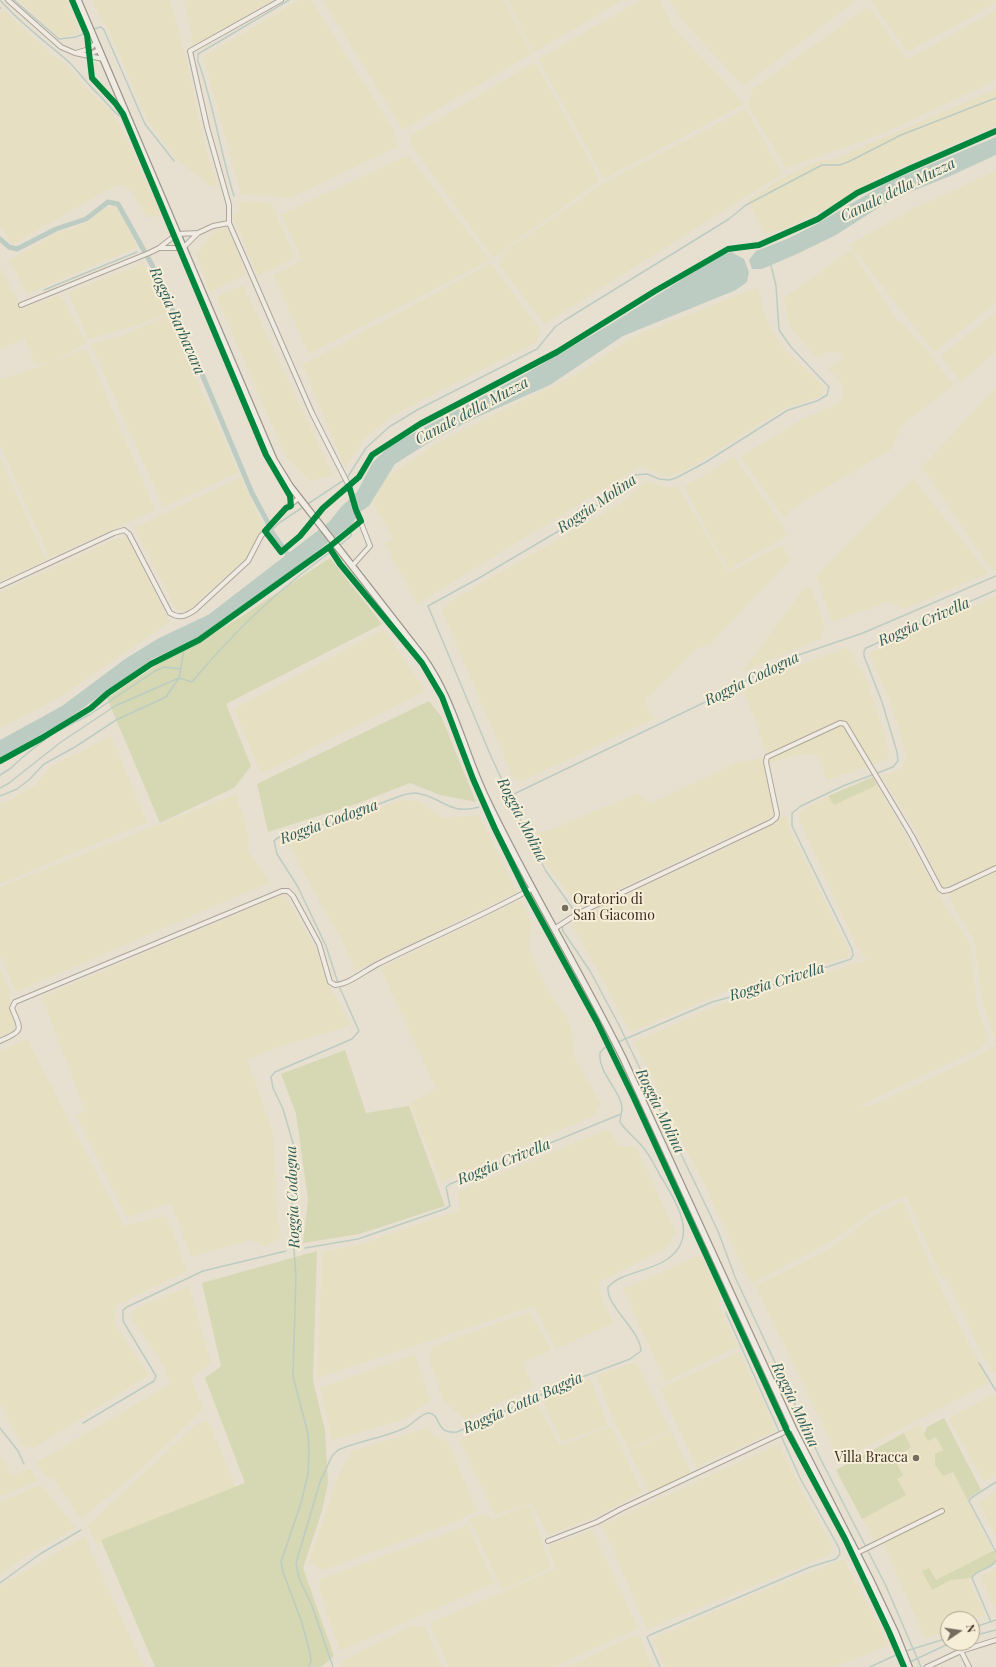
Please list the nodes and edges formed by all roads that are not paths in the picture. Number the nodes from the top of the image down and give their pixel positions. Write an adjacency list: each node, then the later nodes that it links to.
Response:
1 (8, 0): 6 (street)
2 (78, 0): 4 (main road)
3 (281, 0): 9 (street)
4 (96, 43): 5 (main road); 6 (street)
5 (99, 50): 7 (street); 8 (main road)
6 (75, 53): 7 (street)
7 (85, 56): 8 (street)
8 (103, 59): 11 (main road)
9 (229, 223): 10 (street); 16 (street)
10 (198, 233): 11 (street); 13 (street)
11 (177, 234): 12 (street); 13 (main road)
12 (159, 248): 13 (street); 14 (street)
13 (183, 248): 15 (main road)
14 (21, 305)
15 (299, 498): 16 (main road); 17 (street)
16 (352, 566): 19 (main road)
17 (0, 586)
18 (996, 868): 20 (street)
19 (531, 889): 20 (main road); 21 (street)
20 (554, 930): 22 (main road)
21 (0, 1041)
22 (792, 1428): 24 (street); 25 (main road)
23 (942, 1511): 25 (street)
24 (548, 1541)
25 (857, 1553): 30 (main road)
26 (996, 1640): 27 (street)
27 (980, 1645)
28 (959, 1651): 31 (street)
29 (961, 1651): 32 (street)
30 (909, 1667)
31 (927, 1667)
32 (969, 1667)

